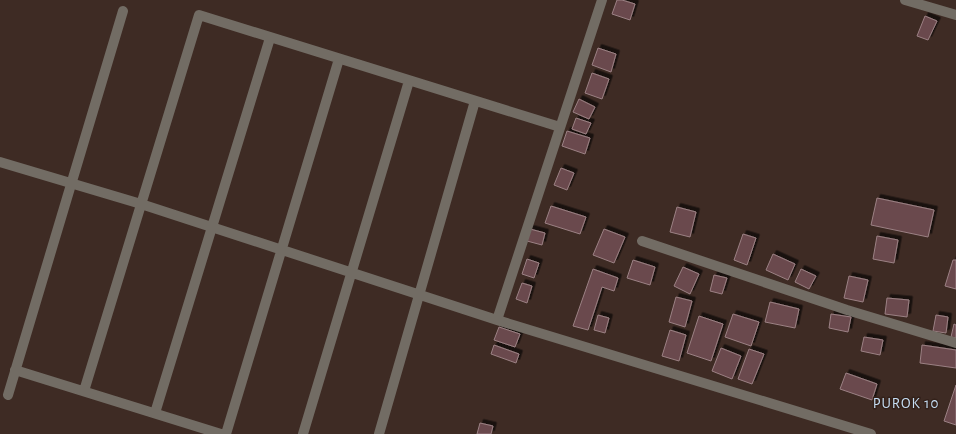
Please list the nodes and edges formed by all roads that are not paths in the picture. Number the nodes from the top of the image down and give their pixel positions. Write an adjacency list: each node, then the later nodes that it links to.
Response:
1 (602, 0): 9 (street)
2 (905, 0): 4 (street)
3 (123, 11): 11 (street)
4 (956, 15)
5 (270, 38): 6 (street); 12 (street); 13 (street)
6 (339, 59): 7 (street); 15 (street)
7 (409, 81): 8 (street); 16 (street)
8 (475, 101): 9 (street); 17 (street)
9 (560, 127): 18 (street)
10 (0, 162): 11 (street)
11 (71, 183): 12 (street); 20 (street)
12 (141, 204): 13 (street); 21 (street)
13 (212, 227): 15 (street); 23 (street)
14 (642, 241): 19 (street)
15 (282, 250): 16 (street); 25 (street)
16 (352, 272): 17 (street); 26 (street)
17 (419, 294): 18 (street); 27 (street)
18 (497, 320): 28 (street)
19 (956, 343)
20 (15, 370): 21 (street); 22 (street)
21 (84, 391): 23 (street)
22 (8, 395)
23 (155, 413): 24 (street)
24 (221, 434)
25 (226, 434)
26 (303, 434)
27 (379, 434)
28 (871, 434)

